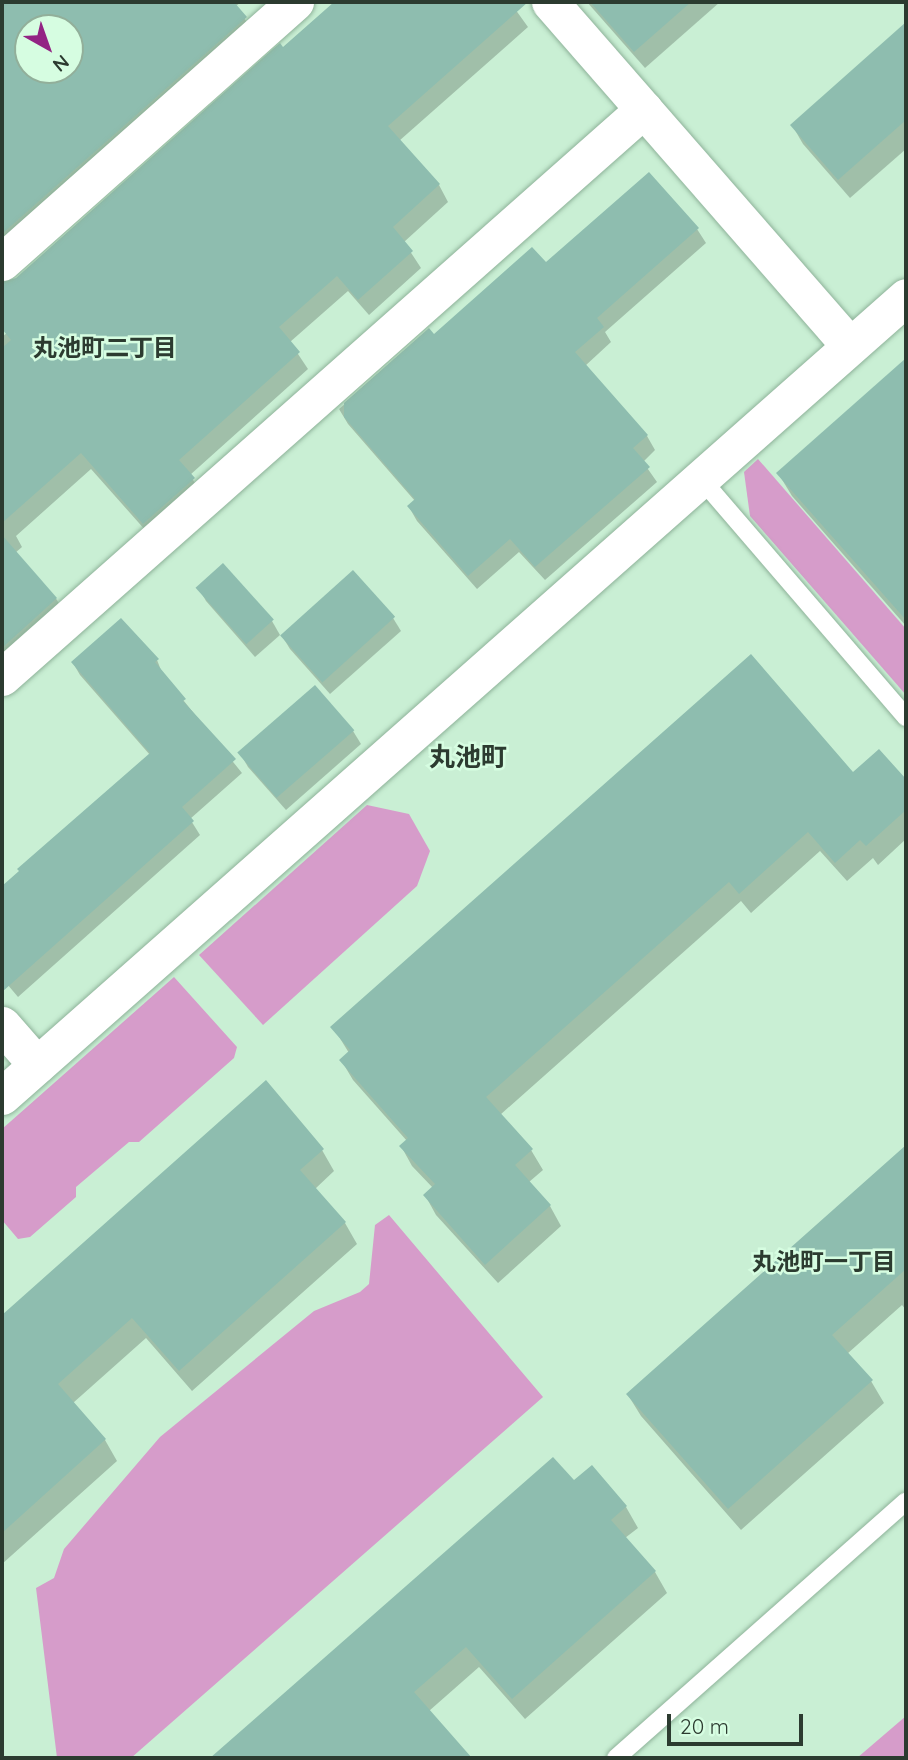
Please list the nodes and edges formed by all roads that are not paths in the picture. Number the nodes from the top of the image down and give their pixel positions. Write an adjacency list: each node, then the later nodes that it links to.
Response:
1 (295, 2): 4 (street)
2 (550, 2): 3 (street)
3 (644, 109): 6 (street); 8 (street)
4 (2, 262)
5 (906, 297): 6 (street)
6 (850, 346): 7 (street)
7 (702, 480): 9 (lane); 11 (street)
8 (2, 677)
9 (906, 717)
10 (2, 1025): 11 (street)
11 (37, 1065): 12 (street)
12 (2, 1096)
13 (906, 1501): 14 (lane)
14 (616, 1758)

